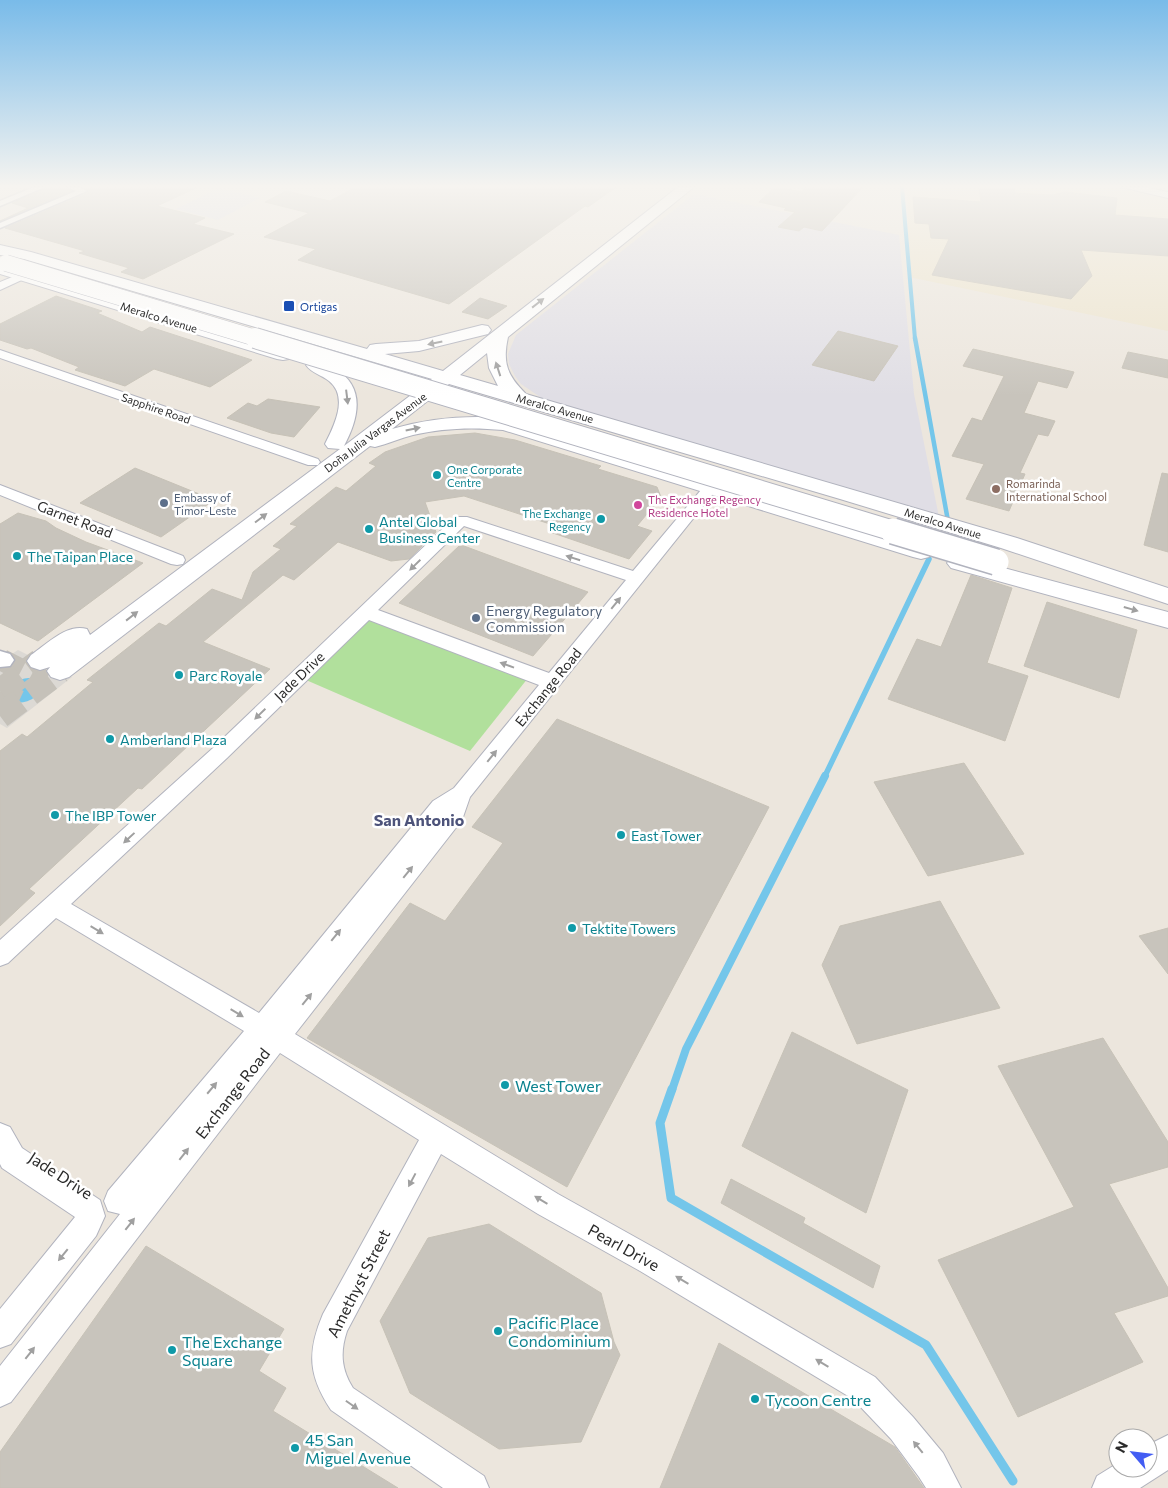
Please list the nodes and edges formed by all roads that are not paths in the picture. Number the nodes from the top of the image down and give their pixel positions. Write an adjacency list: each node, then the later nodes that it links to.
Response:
1 (583, 256): 4 (main road, Doña Julia Vargas Avenue)
2 (594, 256): 4 (main road, Doña Julia Vargas Avenue, one-way to 2)
3 (5, 266): 5 (main road, Meralco Avenue); 7 (main road, Meralco Avenue); 17 (main road, Meralco Avenue, bridge)
4 (491, 332): 5 (main road, one-way to 5); 8 (main road, Doña Julia Vargas Avenue); 9 (main road, one-way to 4)
5 (341, 346): 7 (main road); 8 (main road)
6 (0, 354): 14 (street, Sapphire Road)
7 (311, 363): 8 (main road, Meralco Avenue); 13 (main road, one-way to 13)
8 (426, 383): 9 (main road); 11 (main road, Meralco Avenue); 13 (main road, Doña Julia Vargas Avenue)
9 (523, 399): 10 (main road, Meralco Avenue)
10 (584, 417): 12 (main road); 19 (main road, Meralco Avenue)
11 (505, 424): 12 (main road, Meralco Avenue); 13 (main road, one-way to 11)
12 (559, 440): 15 (main road, Meralco Avenue)
13 (343, 447): 14 (main road, Doña Julia Vargas Avenue); 18 (main road, Doña Julia Vargas Avenue, one-way to 13)
14 (313, 462): 18 (main road, Doña Julia Vargas Avenue)
15 (711, 487): 20 (street, Exchange Road); 22 (main road, Meralco Avenue)
16 (0, 490): 18 (street, Garnet Road)
17 (998, 557): 19 (main road, Meralco Avenue); 22 (main road, Meralco Avenue)
18 (177, 560)
19 (1106, 577): 21 (main road, Meralco Avenue)
20 (636, 578): 23 (street, Jade Drive, one-way to 23); 25 (street, Exchange Road, one-way to 20)
21 (1168, 596)
22 (1094, 598): 24 (main road, Meralco Avenue, one-way to 24)
23 (366, 612): 25 (street, one-way to 23); 26 (street, Jade Drive, one-way to 26)
24 (1168, 620)
25 (552, 682): 28 (street, Exchange Road, one-way to 25)
26 (55, 906): 27 (street, Jade Drive); 28 (street, Pearl Drive, one-way to 28)
27 (0, 955)
28 (269, 1033): 30 (street, Pearl Drive); 31 (street, Exchange Road, one-way to 28); 32 (street, Exchange Road, one-way to 28)
29 (0, 1136): 32 (street, Jade Drive); 33 (street, Jade Drive, one-way to 33)
30 (435, 1137): 36 (street, Amethyst Street, one-way to 36); 37 (street, Pearl Drive, one-way to 30)
31 (154, 1193): 32 (street, Jade Drive); 34 (street, Exchange Road, one-way to 31)
32 (118, 1201)
33 (0, 1333)
34 (0, 1391)
35 (1125, 1478): 38 (street)
36 (472, 1488)
37 (944, 1488)
38 (1109, 1488)

